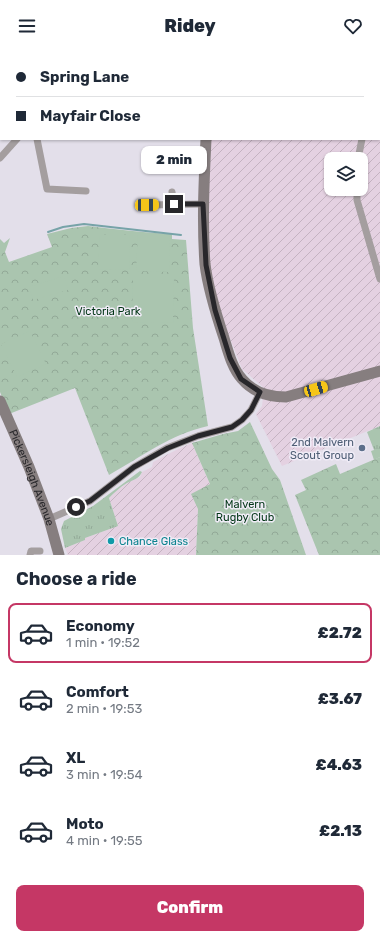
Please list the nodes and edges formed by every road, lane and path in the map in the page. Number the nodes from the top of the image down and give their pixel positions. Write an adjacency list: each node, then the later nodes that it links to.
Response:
1 (16, 140): 6 (street)
2 (37, 140): 8 (street)
3 (206, 140): 11 (street)
4 (362, 140): 5 (street)
5 (359, 152)
6 (0, 158)
7 (172, 192): 10 (street)
8 (81, 193)
9 (357, 196): 13 (street)
10 (174, 204): 11 (street); 12 (street)
11 (203, 204): 15 (street)
12 (147, 205)
13 (380, 279)
14 (380, 371): 15 (street)
15 (260, 392): 17 (street)
16 (0, 401): 17 (street, Pickersleigh Avenue)
17 (48, 519): 20 (street, Pickersleigh Avenue)
18 (40, 551): 19 (street)
19 (30, 555)
20 (59, 555)

